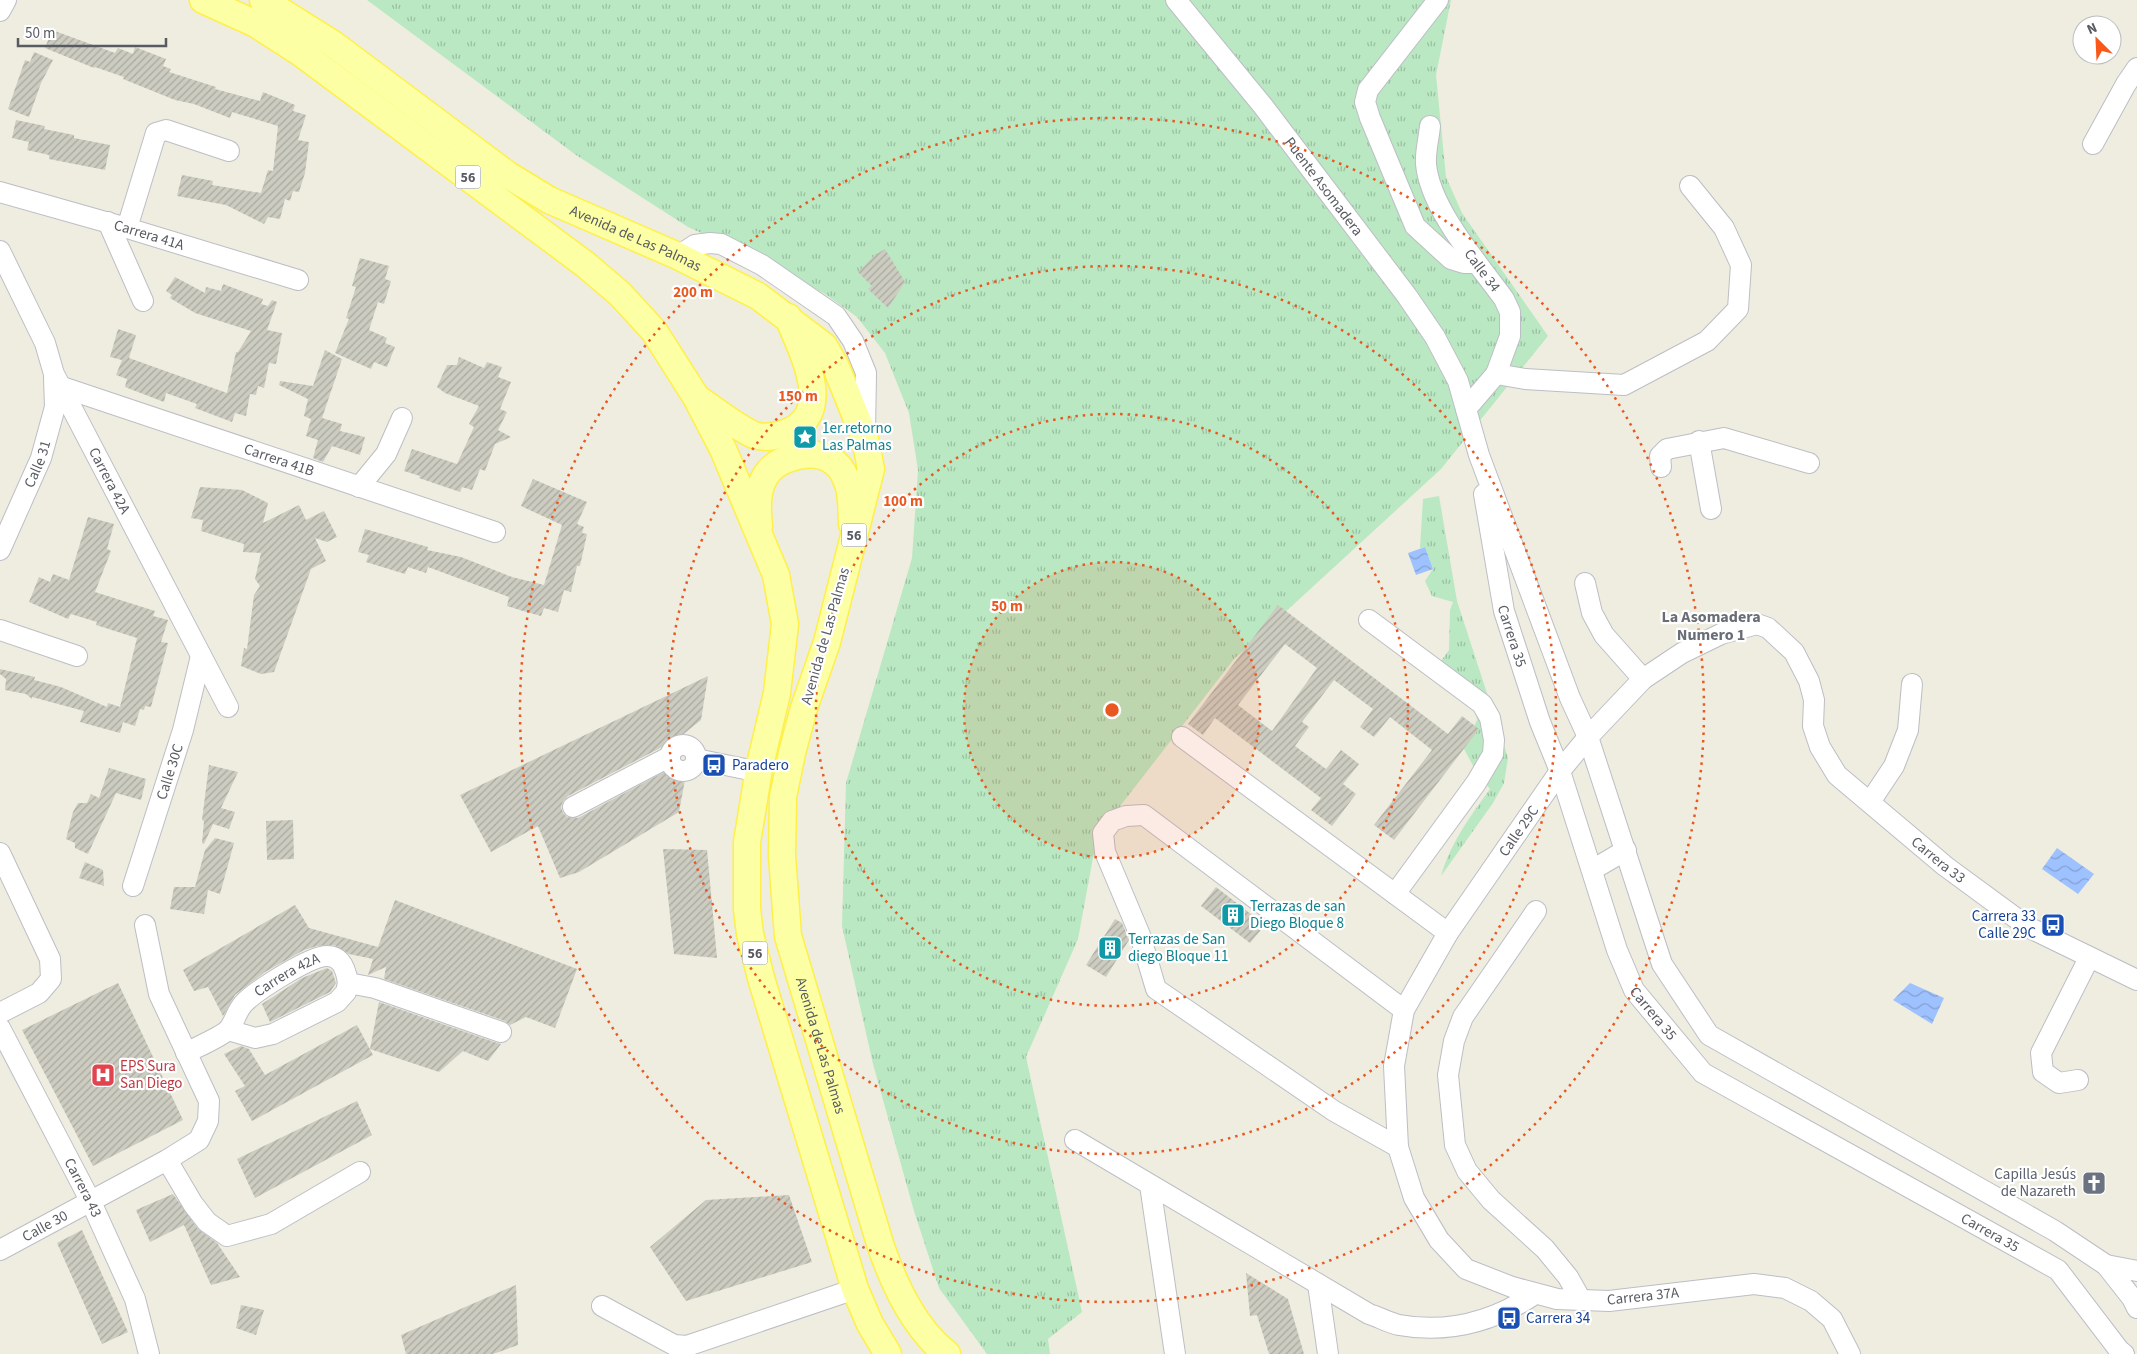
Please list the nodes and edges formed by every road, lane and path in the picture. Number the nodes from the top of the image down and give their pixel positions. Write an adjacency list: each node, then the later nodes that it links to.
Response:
1 (6, 0): 6 (street)
2 (203, 0): 24 (main road, Avenida de Las Palmas / 56)
3 (263, 0): 16 (main road, Avenida de Las Palmas / 56)
4 (1176, 0): 23 (street, Puente Asomadera)
5 (1438, 0): 17 (street)
6 (0, 11)
7 (2137, 68): 9 (street)
8 (1430, 126): 17 (street, Calle 34)
9 (2093, 144)
10 (229, 151): 14 (street)
11 (1690, 186): 21 (street)
12 (0, 192): 13 (street, Carrera 41A)
13 (108, 222): 14 (street, Carrera 41A); 19 (street)
14 (127, 228): 18 (street, Carrera 41A)
15 (0, 251): 22 (street, Carrera 42A)
16 (678, 256): 20 (main road, Avenida de Las Palmas / 56); 27 (street)
17 (1477, 263): 21 (street, Calle 34)
18 (298, 280)
19 (143, 301)
20 (788, 317): 24 (main road); 27 (main road, Avenida de Las Palmas / 56)
21 (1496, 374): 25 (street, Calle 34)
22 (58, 380): 32 (street, Carrera 41B); 37 (street, Calle 31); 42 (street, Carrera 42A)
23 (1458, 381): 25 (street, Carrera 35)
24 (696, 397): 35 (main road, Avenida de Las Palmas / 56)
25 (1466, 409): 29 (street, Carrera 35)
26 (402, 418): 32 (street)
27 (865, 439): 36 (main road, Avenida de Las Palmas / 56)
28 (1699, 441): 30 (street); 31 (street); 33 (street)
29 (1479, 455): 47 (street, Carrera 35); 50 (street, Carrera 35)
30 (1809, 464)
31 (1661, 467)
32 (359, 487): 34 (street, Carrera 41B)
33 (1711, 509)
34 (495, 532)
35 (761, 538): 36 (main road); 49 (main road, Avenida de Las Palmas / 56)
36 (852, 540): 89 (main road, Avenida de Las Palmas / 56)
37 (0, 550)
38 (1585, 583): 43 (street)
39 (1369, 620): 57 (street)
40 (0, 630): 41 (street)
41 (77, 656)
42 (201, 656): 46 (street, Carrera 42A); 56 (street, Calle 30C)
43 (1643, 678): 44 (street, Calle 29C); 47 (street, Calle 29C)
44 (1809, 681): 51 (street, Carrera 33)
45 (1912, 684): 51 (street)
46 (228, 707)
47 (1588, 736): 50 (street, Calle 29C); 53 (street, Carrera 35)
48 (1182, 737): 57 (street)
49 (759, 769): 52 (street); 82 (main road, Avenida de Las Palmas / 56)
50 (1560, 771): 55 (street, Carrera 35); 60 (street, Calle 29C)
51 (1870, 802): 61 (street, Carrera 33)
52 (573, 807)
53 (1626, 850): 55 (street); 79 (street, Carrera 35)
54 (0, 853): 65 (street)
55 (1592, 870): 93 (street, Carrera 35)
56 (133, 886)
57 (1395, 894): 60 (street)
58 (1536, 911): 84 (street)
59 (145, 925): 69 (street, Calle 30)
60 (1448, 933): 64 (street, Calle 29C)
61 (2089, 958): 62 (street, Carrera 33); 70 (street)
62 (2137, 980)
63 (348, 983): 67 (street); 67 (street, Carrera 42A); 68 (street)
64 (1404, 1010): 72 (street, Calle 29C); 72 (street)
65 (0, 1013)
66 (0, 1028): 77 (street, Carrera 43)
67 (228, 1030): 69 (street)
68 (501, 1032)
69 (186, 1053): 73 (street, Calle 30)
70 (2078, 1080)
71 (1075, 1140): 75 (street)
72 (1398, 1147): 76 (street, Calle 29C)
73 (167, 1160): 74 (street); 77 (street, Calle 30)
74 (360, 1172)
75 (1150, 1185): 81 (street); 90 (street)
76 (1414, 1198): 83 (street, Carrera 37A)
77 (91, 1202): 78 (street, Calle 30); 87 (street, Carrera 43)
78 (0, 1250)
79 (2106, 1265): 80 (street); 86 (street, Carrera 35)
80 (2137, 1272)
81 (1318, 1284): 83 (street); 91 (street)
82 (855, 1289): 85 (street); 88 (main road, Avenida de Las Palmas / 56)
83 (1535, 1294): 84 (street, Carrera 37A)
84 (1581, 1300): 92 (street, Carrera 37A)
85 (602, 1306)
86 (2137, 1308)
87 (149, 1354)
88 (888, 1354)
89 (947, 1354)
90 (1175, 1354)
91 (1328, 1354)
92 (1850, 1354)
93 (2124, 1354)

